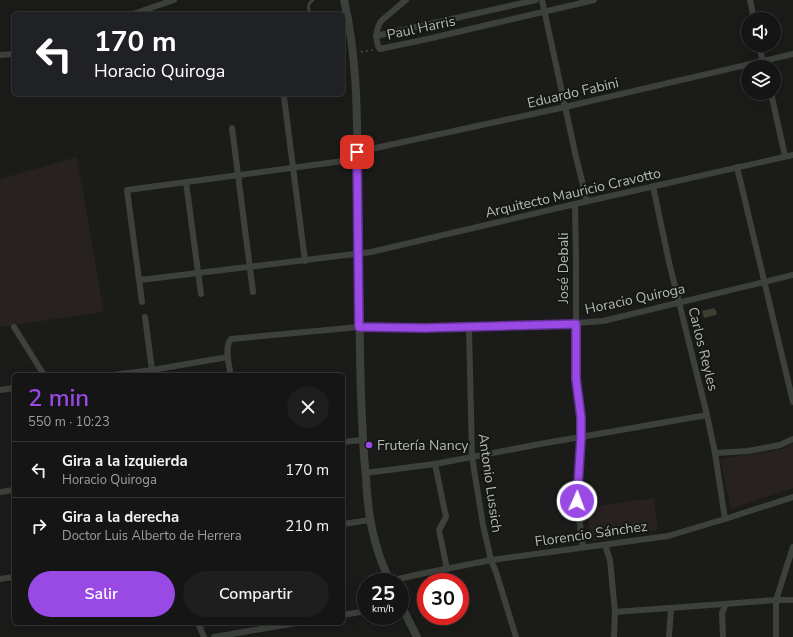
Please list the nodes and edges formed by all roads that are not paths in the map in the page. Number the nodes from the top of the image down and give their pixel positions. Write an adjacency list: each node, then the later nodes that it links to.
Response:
1 (174, 0): 9 (street)
2 (313, 0): 10 (lane)
3 (344, 0): 11 (street)
4 (406, 0): 15 (street)
5 (536, 0): 15 (street, Paul Harris)
6 (542, 0): 12 (street)
7 (594, 0): 12 (street, Paul Harris)
8 (750, 0): 13 (street)
9 (139, 12)
10 (309, 12)
11 (345, 12)
12 (544, 12): 15 (street, Paul Harris); 23 (street)
13 (753, 12)
14 (345, 14): 26 (street)
15 (376, 36)
16 (12, 54): 18 (street)
17 (793, 54): 19 (street, Eduardo Fabini)
18 (0, 55)
19 (776, 60)
20 (741, 69): 23 (street, Eduardo Fabini)
21 (284, 97): 29 (street)
22 (773, 100): 27 (street)
23 (565, 108): 26 (street, Eduardo Fabini); 33 (street)
24 (232, 128): 30 (street)
25 (793, 155): 27 (street, Arquitecto Mauricio Cravotto)
26 (357, 156): 29 (street, Eduardo Fabini); 35 (street)
27 (785, 156): 28 (street, Arquitecto Mauricio Cravotto)
28 (738, 167): 32 (street, Arquitecto Mauricio Cravotto); 41 (street)
29 (292, 168): 30 (street, Eduardo Fabini); 36 (street)
30 (238, 175): 31 (street, Eduardo Fabini); 37 (street)
31 (186, 182): 38 (street); 40 (street, Eduardo Fabini)
32 (653, 186): 33 (street, Arquitecto Mauricio Cravotto); 45 (street, Carlos Reyles)
33 (587, 202): 34 (street, Arquitecto Mauricio Cravotto)
34 (575, 204): 35 (street, Arquitecto Mauricio Cravotto); 47 (street, José Debali)
35 (359, 254): 36 (street, Arquitecto Mauricio Cravotto); 49 (street)
36 (304, 261): 37 (street, Arquitecto Mauricio Cravotto)
37 (250, 267): 38 (street, Arquitecto Mauricio Cravotto); 42 (street)
38 (198, 273): 40 (street, Arquitecto Mauricio Cravotto); 43 (street)
39 (793, 275): 41 (street, Horacio Quiroga)
40 (140, 280): 44 (street)
41 (765, 282): 45 (street, Horacio Quiroga); 58 (street)
42 (253, 292)
43 (201, 294)
44 (142, 302)
45 (679, 303): 47 (street, Horacio Quiroga); 59 (street, Carlos Reyles)
46 (145, 317): 52 (street)
47 (576, 324): 50 (street, Horacio Quiroga); 60 (street, José Debali)
48 (14, 327): 53 (street)
49 (359, 327): 50 (street, Horacio Quiroga); 51 (street, Horacio Quiroga); 62 (street)
50 (468, 327): 65 (street, Antonio Lussich)
51 (228, 357): 52 (street); 55 (street)
52 (152, 370): 54 (street)
53 (43, 373)
54 (129, 373)
55 (230, 373)
56 (12, 388): 57 (street)
57 (0, 390)
58 (793, 402)
59 (707, 415): 60 (street); 64 (street, Carlos Reyles)
60 (581, 438): 65 (street); 75 (street, José Debali)
61 (793, 439): 64 (street)
62 (363, 440): 63 (street); 67 (street)
63 (345, 442)
64 (715, 453): 71 (street, Carlos Reyles)
65 (472, 457): 66 (street); 77 (street, Antonio Lussich)
66 (435, 464): 67 (street); 78 (street)
67 (365, 473): 72 (street)
68 (12, 490): 69 (street)
69 (0, 492)
70 (793, 497): 71 (street, Florencio Sánchez)
71 (725, 519): 74 (street, Florencio Sánchez)
72 (370, 520): 73 (street); 79 (street)
73 (345, 524)
74 (606, 545): 75 (street, Florencio Sánchez); 87 (street)
75 (583, 547): 77 (street, Florencio Sánchez)
76 (793, 547): 83 (street)
77 (491, 560): 78 (street, Florencio Sánchez); 96 (street, Antonio Lussich)
78 (447, 569): 81 (street, Florencio Sánchez)
79 (387, 573)
80 (12, 577): 82 (street)
81 (409, 578)
82 (0, 579)
83 (776, 600): 84 (street); 85 (street); 100 (street)
84 (793, 600)
85 (726, 604): 86 (street); 99 (street)
86 (671, 608): 87 (street); 98 (street)
87 (615, 612): 97 (street)
88 (357, 613): 89 (street)
89 (345, 615)
90 (409, 621): 95 (street)
91 (199, 625): 93 (street)
92 (284, 625): 94 (street)
93 (204, 637)
94 (214, 637)
95 (417, 637)
96 (516, 637)
97 (614, 637)
98 (669, 637)
99 (723, 637)
100 (776, 637)

